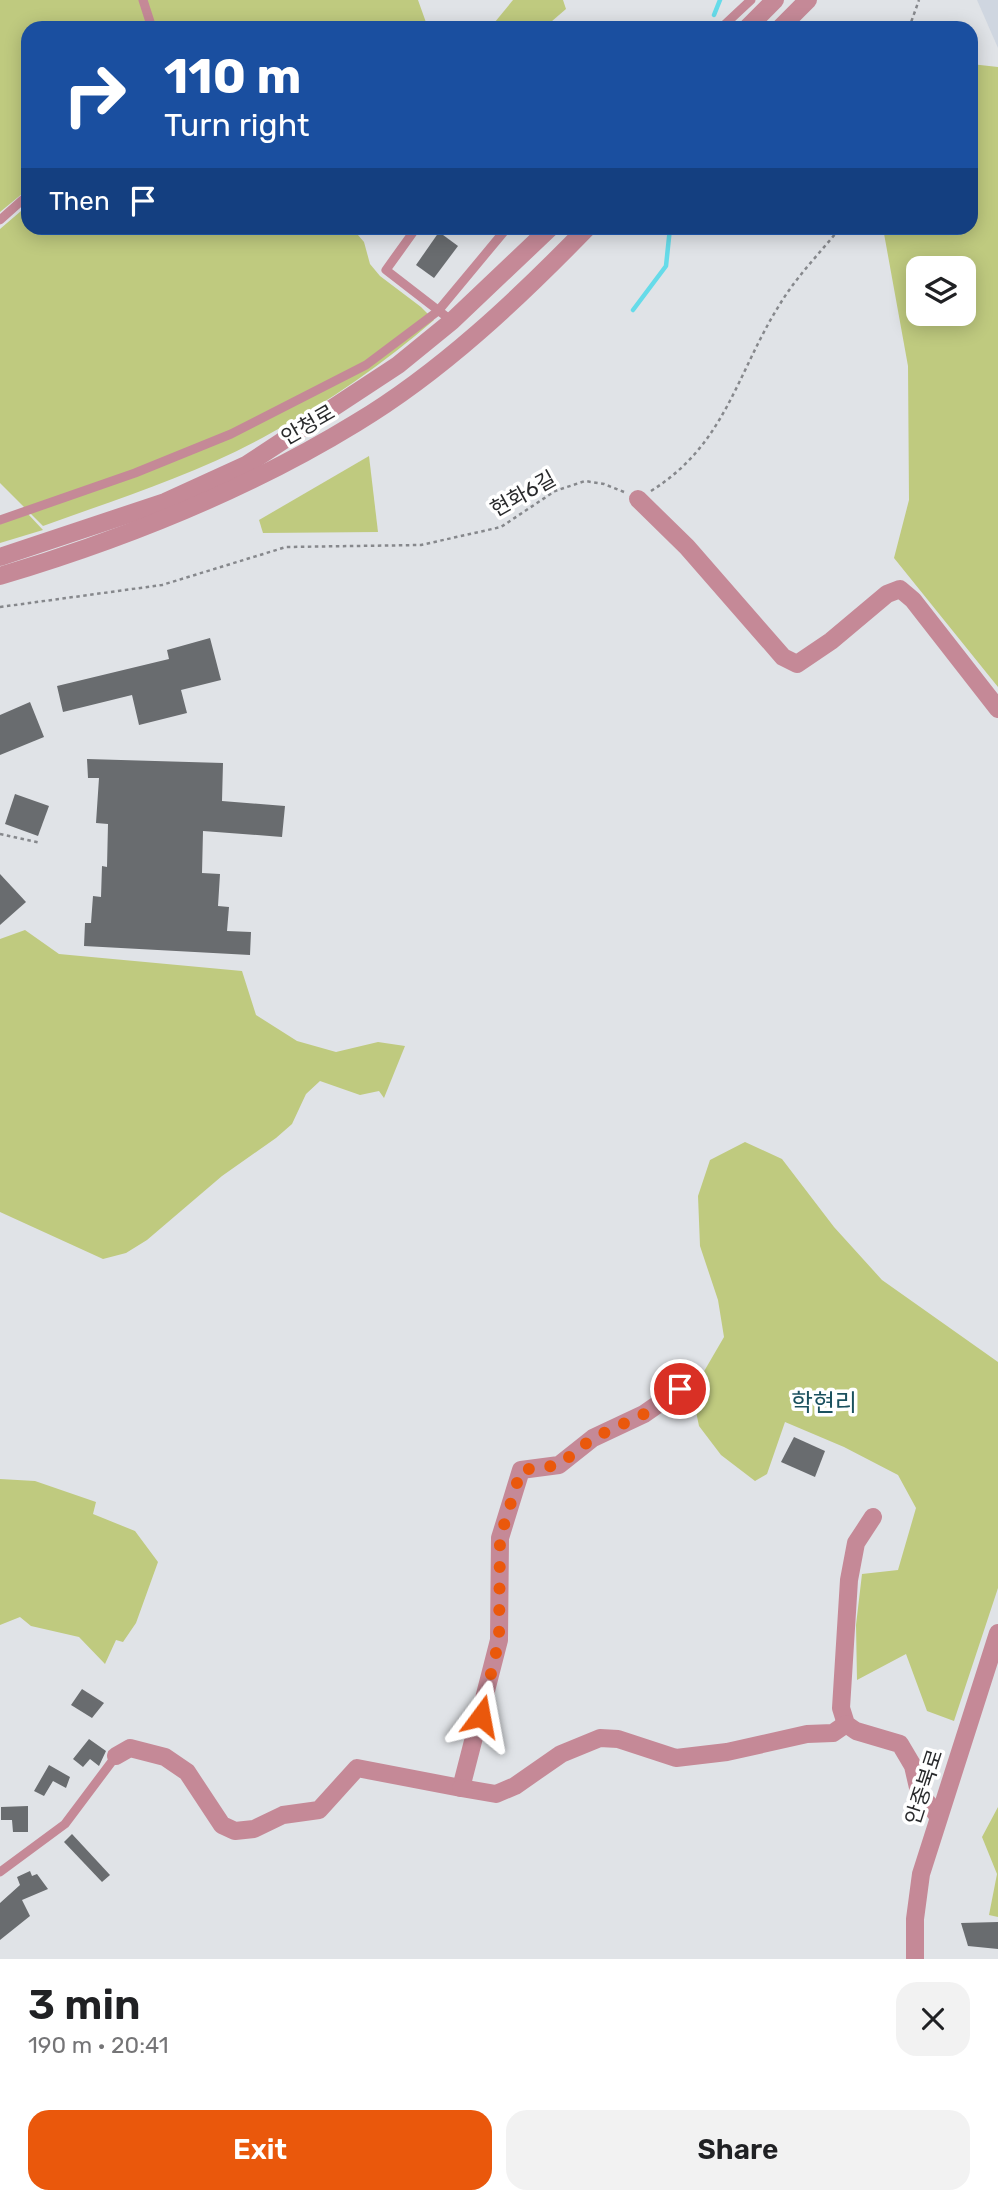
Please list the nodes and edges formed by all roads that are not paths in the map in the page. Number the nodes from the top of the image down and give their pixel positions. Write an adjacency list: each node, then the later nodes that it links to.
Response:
1 (143, 0): 5 (lane)
2 (751, 0): 6 (lane)
3 (775, 0): 7 (street)
4 (808, 0): 8 (street)
5 (150, 21)
6 (728, 21)
7 (754, 21)
8 (787, 21)
9 (21, 201): 10 (lane)
10 (0, 220)
11 (411, 235): 15 (lane)
12 (502, 235): 15 (lane)
13 (542, 235): 15 (street, 안청로)
14 (579, 235): 19 (street, 안청로)
15 (445, 316): 17 (lane); 18 (street, 안청로)
16 (638, 499): 20 (street)
17 (0, 520)
18 (0, 557)
19 (0, 576)
20 (998, 709)
21 (680, 1389): 26 (street)
22 (873, 1517): 24 (street)
23 (998, 1633): 27 (street, 안중북로)
24 (846, 1724): 26 (street); 27 (street)
25 (116, 1756): 26 (street); 28 (lane)
26 (461, 1788)
27 (938, 1816): 29 (street, 안중북로)
28 (0, 1872)
29 (915, 1959)

